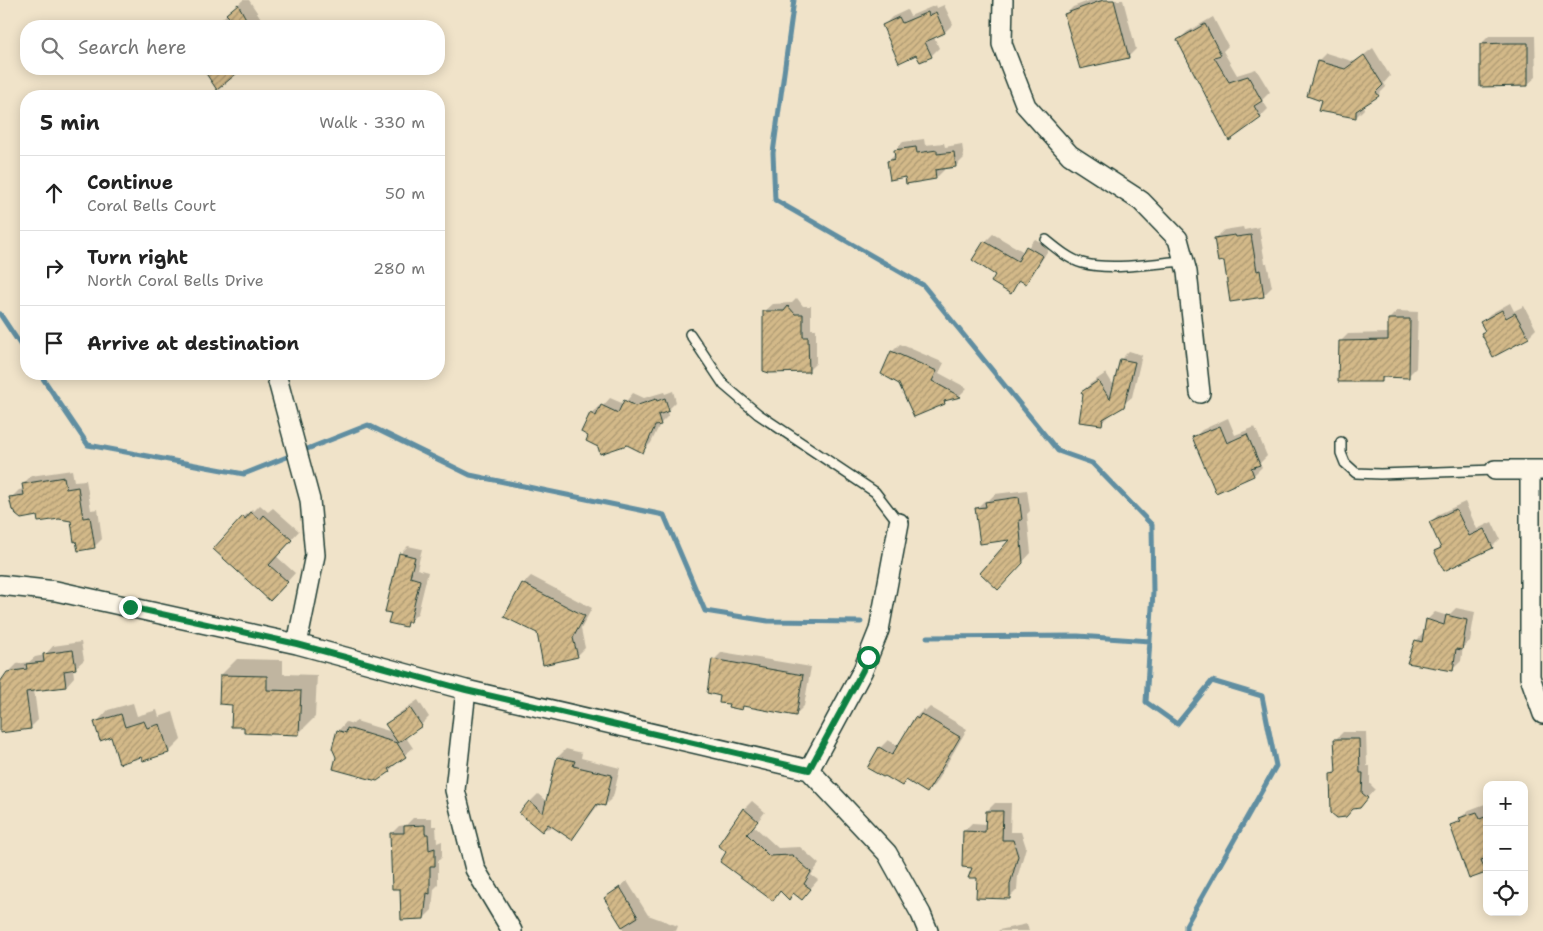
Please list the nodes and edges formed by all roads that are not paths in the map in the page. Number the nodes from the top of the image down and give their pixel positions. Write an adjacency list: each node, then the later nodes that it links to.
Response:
1 (1003, 0): 3 (street)
2 (1046, 240): 3 (lane)
3 (1184, 261): 6 (street)
4 (690, 334): 10 (lane)
5 (278, 380): 12 (street)
6 (1200, 393)
7 (1341, 442): 8 (lane)
8 (1495, 470): 9 (street)
9 (1536, 470): 14 (street)
10 (899, 524): 15 (street)
11 (0, 586): 12 (street)
12 (297, 644): 13 (street)
13 (466, 690): 15 (street); 16 (street)
14 (1543, 714)
15 (809, 770): 17 (street)
16 (512, 931)
17 (928, 931)

